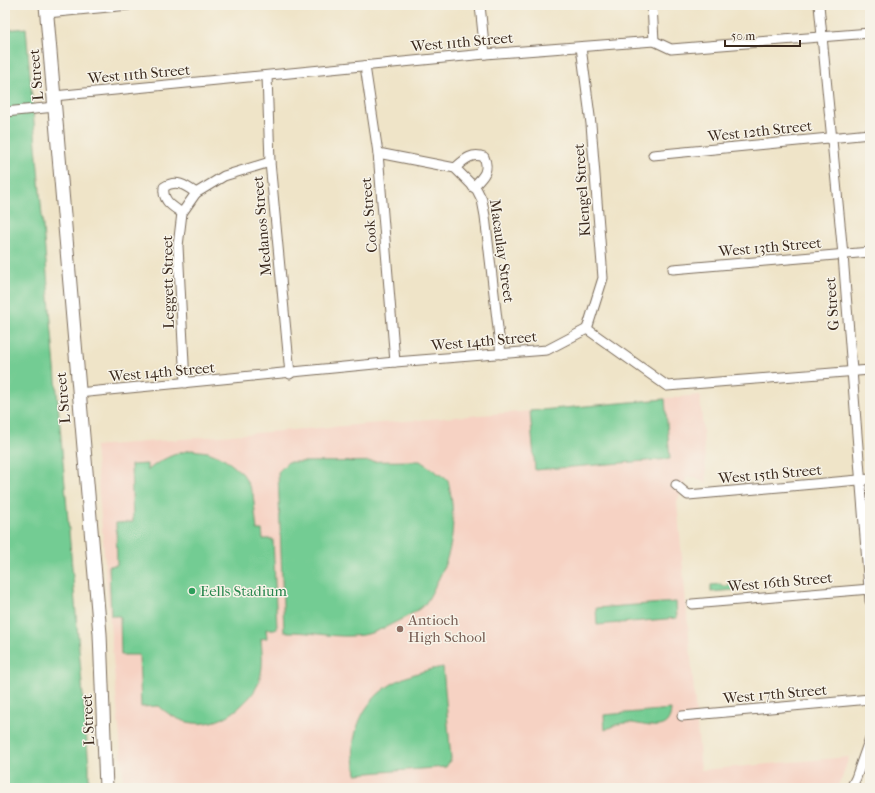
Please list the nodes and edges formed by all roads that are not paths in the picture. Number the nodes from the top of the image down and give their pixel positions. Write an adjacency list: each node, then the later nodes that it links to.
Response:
1 (128, 5): 5 (street)
2 (480, 5): 10 (street)
3 (652, 5): 8 (street)
4 (819, 5): 7 (street, G Street)
5 (47, 9): 13 (main road, L Street)
6 (870, 33): 7 (street)
7 (821, 36): 8 (street); 16 (street, G Street)
8 (654, 40): 9 (street, West 11th Street)
9 (581, 46): 10 (street, West 11th Street); 27 (street, Klengel Street)
10 (485, 54): 11 (street, West 11th Street)
11 (365, 66): 12 (street, West 11th Street); 17 (street, Cook Street)
12 (267, 76): 13 (street, West 11th Street); 19 (street, Medanos Street)
13 (55, 102): 14 (street, West 11th Street); 34 (main road, L Street)
14 (5, 112)
15 (870, 134): 16 (street, West 12th Street)
16 (832, 138): 18 (street, West 12th Street); 25 (street, G Street)
17 (378, 152): 20 (street); 29 (street, Cook Street)
18 (653, 155)
19 (270, 162): 22 (street, Leggett Street); 32 (street, Medanos Street)
20 (455, 168): 21 (street, Macaulay Street); 21 (street)
21 (473, 187): 28 (street, Macaulay Street)
22 (196, 193): 23 (street, Leggett Street); 23 (street)
23 (182, 213): 33 (street, Leggett Street)
24 (870, 252): 25 (street, West 13th Street)
25 (843, 255): 26 (street, West 13th Street); 31 (street, G Street)
26 (673, 269)
27 (587, 329): 28 (street, West 14th Street); 31 (street)
28 (502, 354): 29 (street, West 14th Street)
29 (395, 362): 32 (street, West 14th Street)
30 (870, 370): 31 (street)
31 (851, 372): 36 (street, G Street)
32 (290, 374): 33 (street, West 14th Street)
33 (185, 383): 34 (street, West 14th Street)
34 (78, 393): 44 (main road, L Street)
35 (870, 479): 36 (street, West 15th Street)
36 (860, 480): 37 (street, West 15th Street); 38 (street, G Street)
37 (676, 486)
38 (870, 589): 39 (street, G Street); 40 (street, West 16th Street)
39 (870, 601)
40 (692, 604)
41 (870, 699): 42 (street, West 17th Street)
42 (682, 716)
43 (870, 738): 45 (street)
44 (106, 788)
45 (851, 788)

